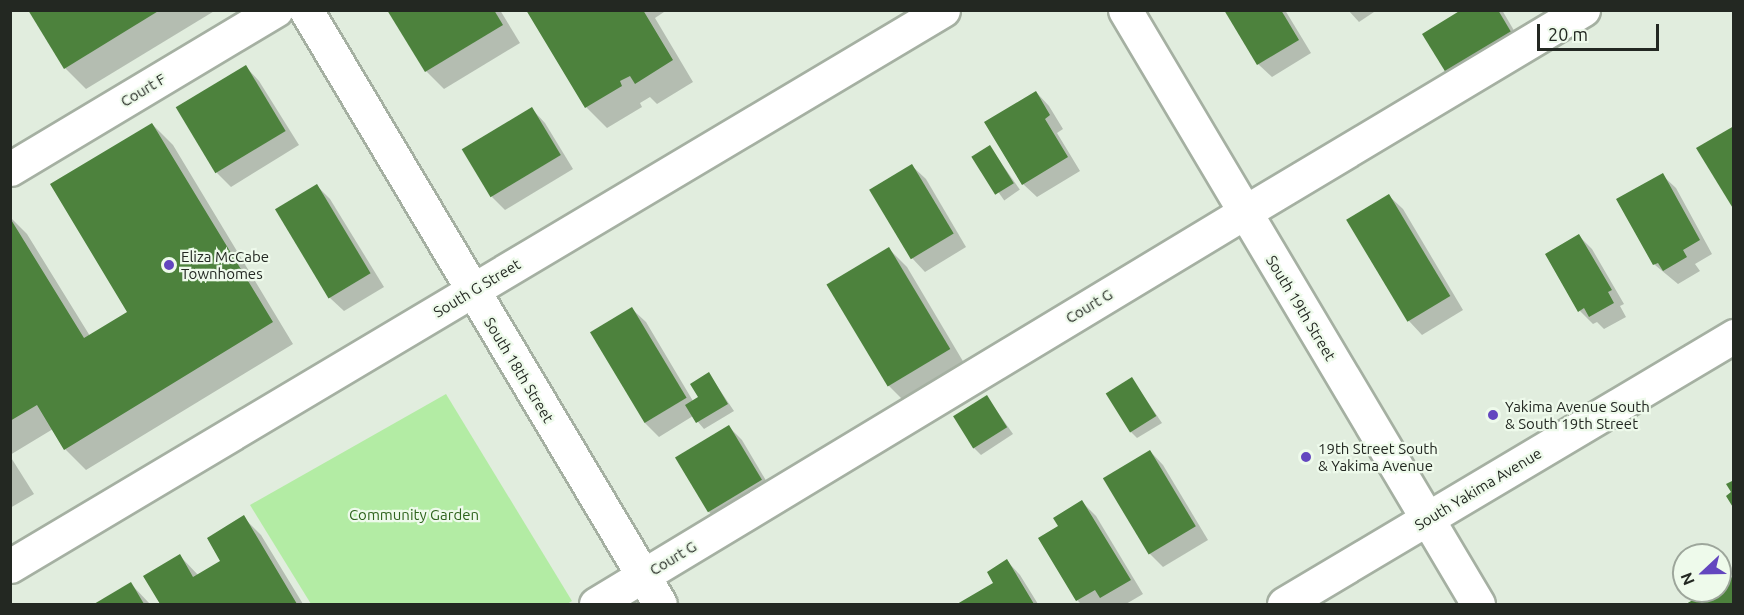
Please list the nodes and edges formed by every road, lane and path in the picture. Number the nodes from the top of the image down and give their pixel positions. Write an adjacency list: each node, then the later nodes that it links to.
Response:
1 (276, 10): 6 (street, Court F)
2 (306, 10): 8 (street, South 18th Street)
3 (943, 10): 8 (street, South G Street)
4 (1125, 10): 7 (street, South 19th Street)
5 (1583, 10): 7 (street, Court G)
6 (10, 169)
7 (1245, 212): 10 (street, South 19th Street); 12 (street, Court G)
8 (472, 291): 11 (street, South G Street); 12 (street, South 18th Street)
9 (1734, 336): 10 (street, South Yakima Avenue)
10 (1427, 519): 15 (street, South Yakima Avenue); 16 (street, South 19th Street)
11 (10, 566)
12 (643, 576): 13 (street, Court G); 14 (street, South 18th Street)
13 (596, 604)
14 (660, 604)
15 (1284, 604)
16 (1478, 604)

